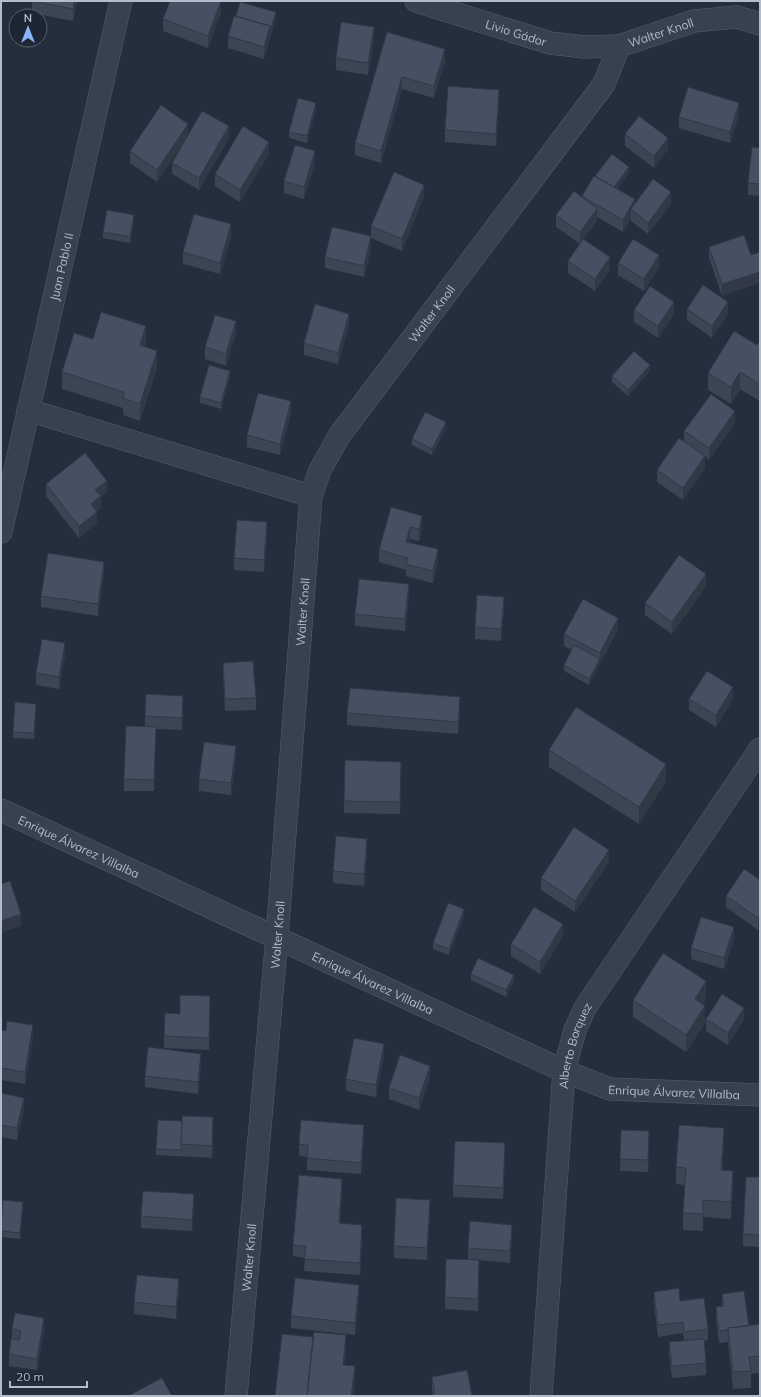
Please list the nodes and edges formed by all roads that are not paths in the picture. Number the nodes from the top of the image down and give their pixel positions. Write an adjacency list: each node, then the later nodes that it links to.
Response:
1 (122, 1): 6 (street, Juan Pablo II)
2 (416, 1): 5 (street, Livio Gádor)
3 (739, 9): 4 (street); 5 (street, Walter Knoll)
4 (760, 24)
5 (619, 46): 7 (street, Walter Knoll)
6 (28, 410): 7 (street); 8 (street, Juan Pablo II)
7 (311, 496): 11 (street, Walter Knoll)
8 (1, 532)
9 (760, 749): 12 (street, Alberto Borquez)
10 (1, 810): 11 (street, Enrique Álvarez Villalba)
11 (277, 937): 12 (street, Enrique Álvarez Villalba); 14 (street, Walter Knoll)
12 (564, 1071): 13 (street, Enrique Álvarez Villalba); 15 (street, Alberto Borquez)
13 (760, 1095)
14 (236, 1396)
15 (541, 1396)

